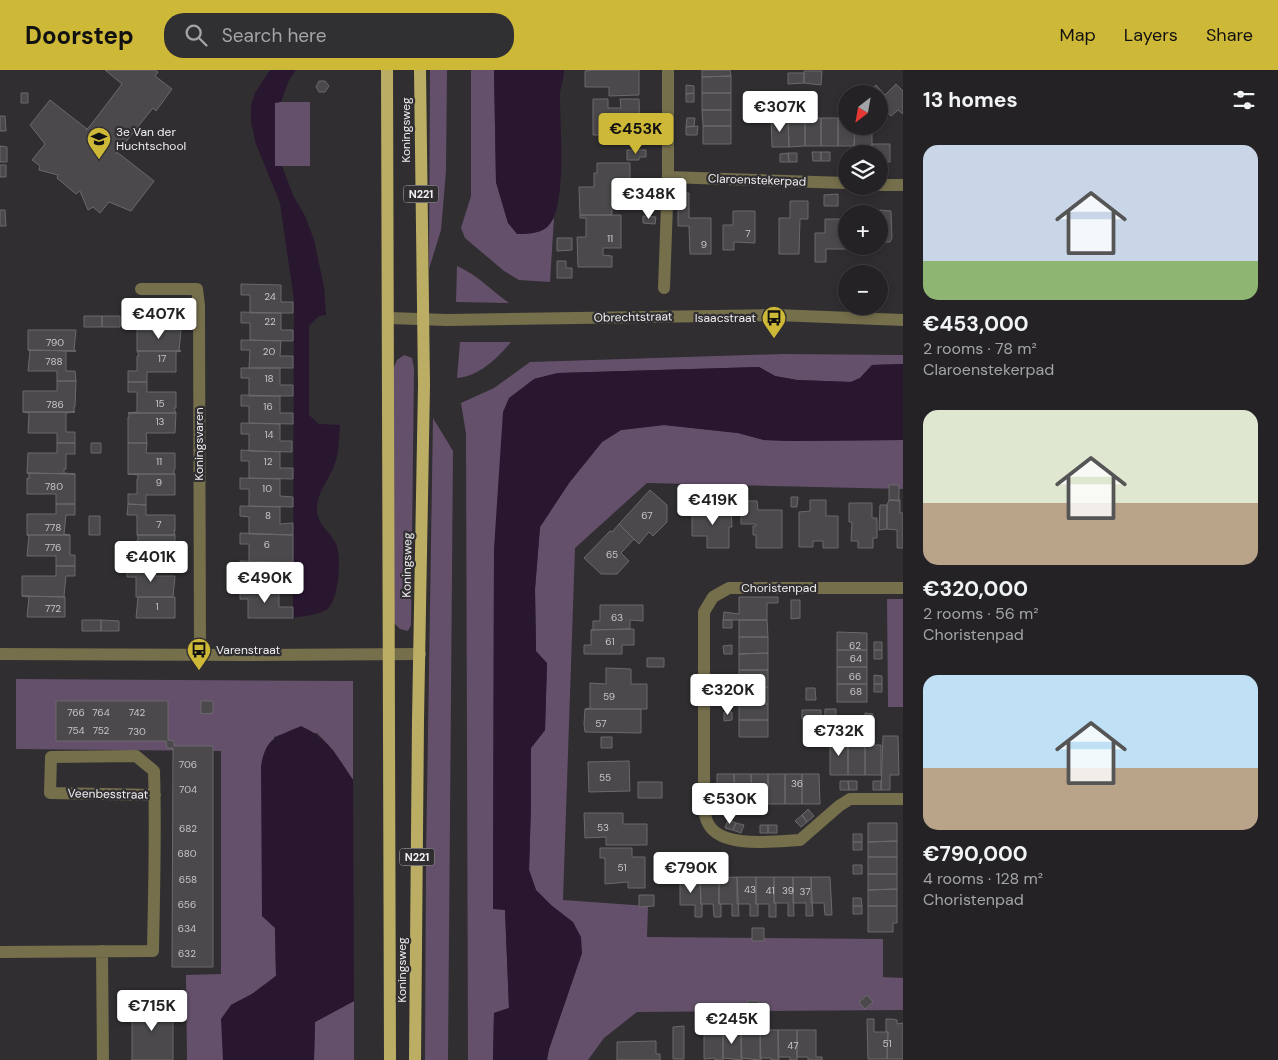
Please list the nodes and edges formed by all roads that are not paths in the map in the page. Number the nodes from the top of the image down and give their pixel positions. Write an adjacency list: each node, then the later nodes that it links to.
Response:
1 (387, 70): 10 (main road, Koningsweg / N221)
2 (420, 70): 11 (main road, Koningsweg / N221)
3 (668, 70): 4 (street)
4 (668, 177): 5 (street, Claroenstekerpad); 8 (street)
5 (838, 183)
6 (888, 185): 7 (street)
7 (903, 186)
8 (664, 288)
9 (140, 289): 17 (street, Koningsvaren)
10 (389, 318): 11 (street, Obrechtstraat); 15 (main road, Koningsweg / N221)
11 (424, 318): 12 (street, Obrechtstraat); 16 (main road, Koningsweg / N221)
12 (903, 320)
13 (903, 588): 19 (street, Choristenpad)
14 (0, 654): 17 (street)
15 (390, 654): 16 (street); 17 (street); 23 (main road, Koningsweg / N221)
16 (420, 654): 24 (main road, Koningsweg / N221)
17 (200, 655)
18 (155, 795): 18 (street, Veenbesstraat); 20 (street, Veenbesstraat)
19 (903, 798)
20 (102, 951): 21 (street, Veenbesstraat); 22 (street)
21 (0, 952)
22 (104, 1060)
23 (390, 1060)
24 (415, 1060)

